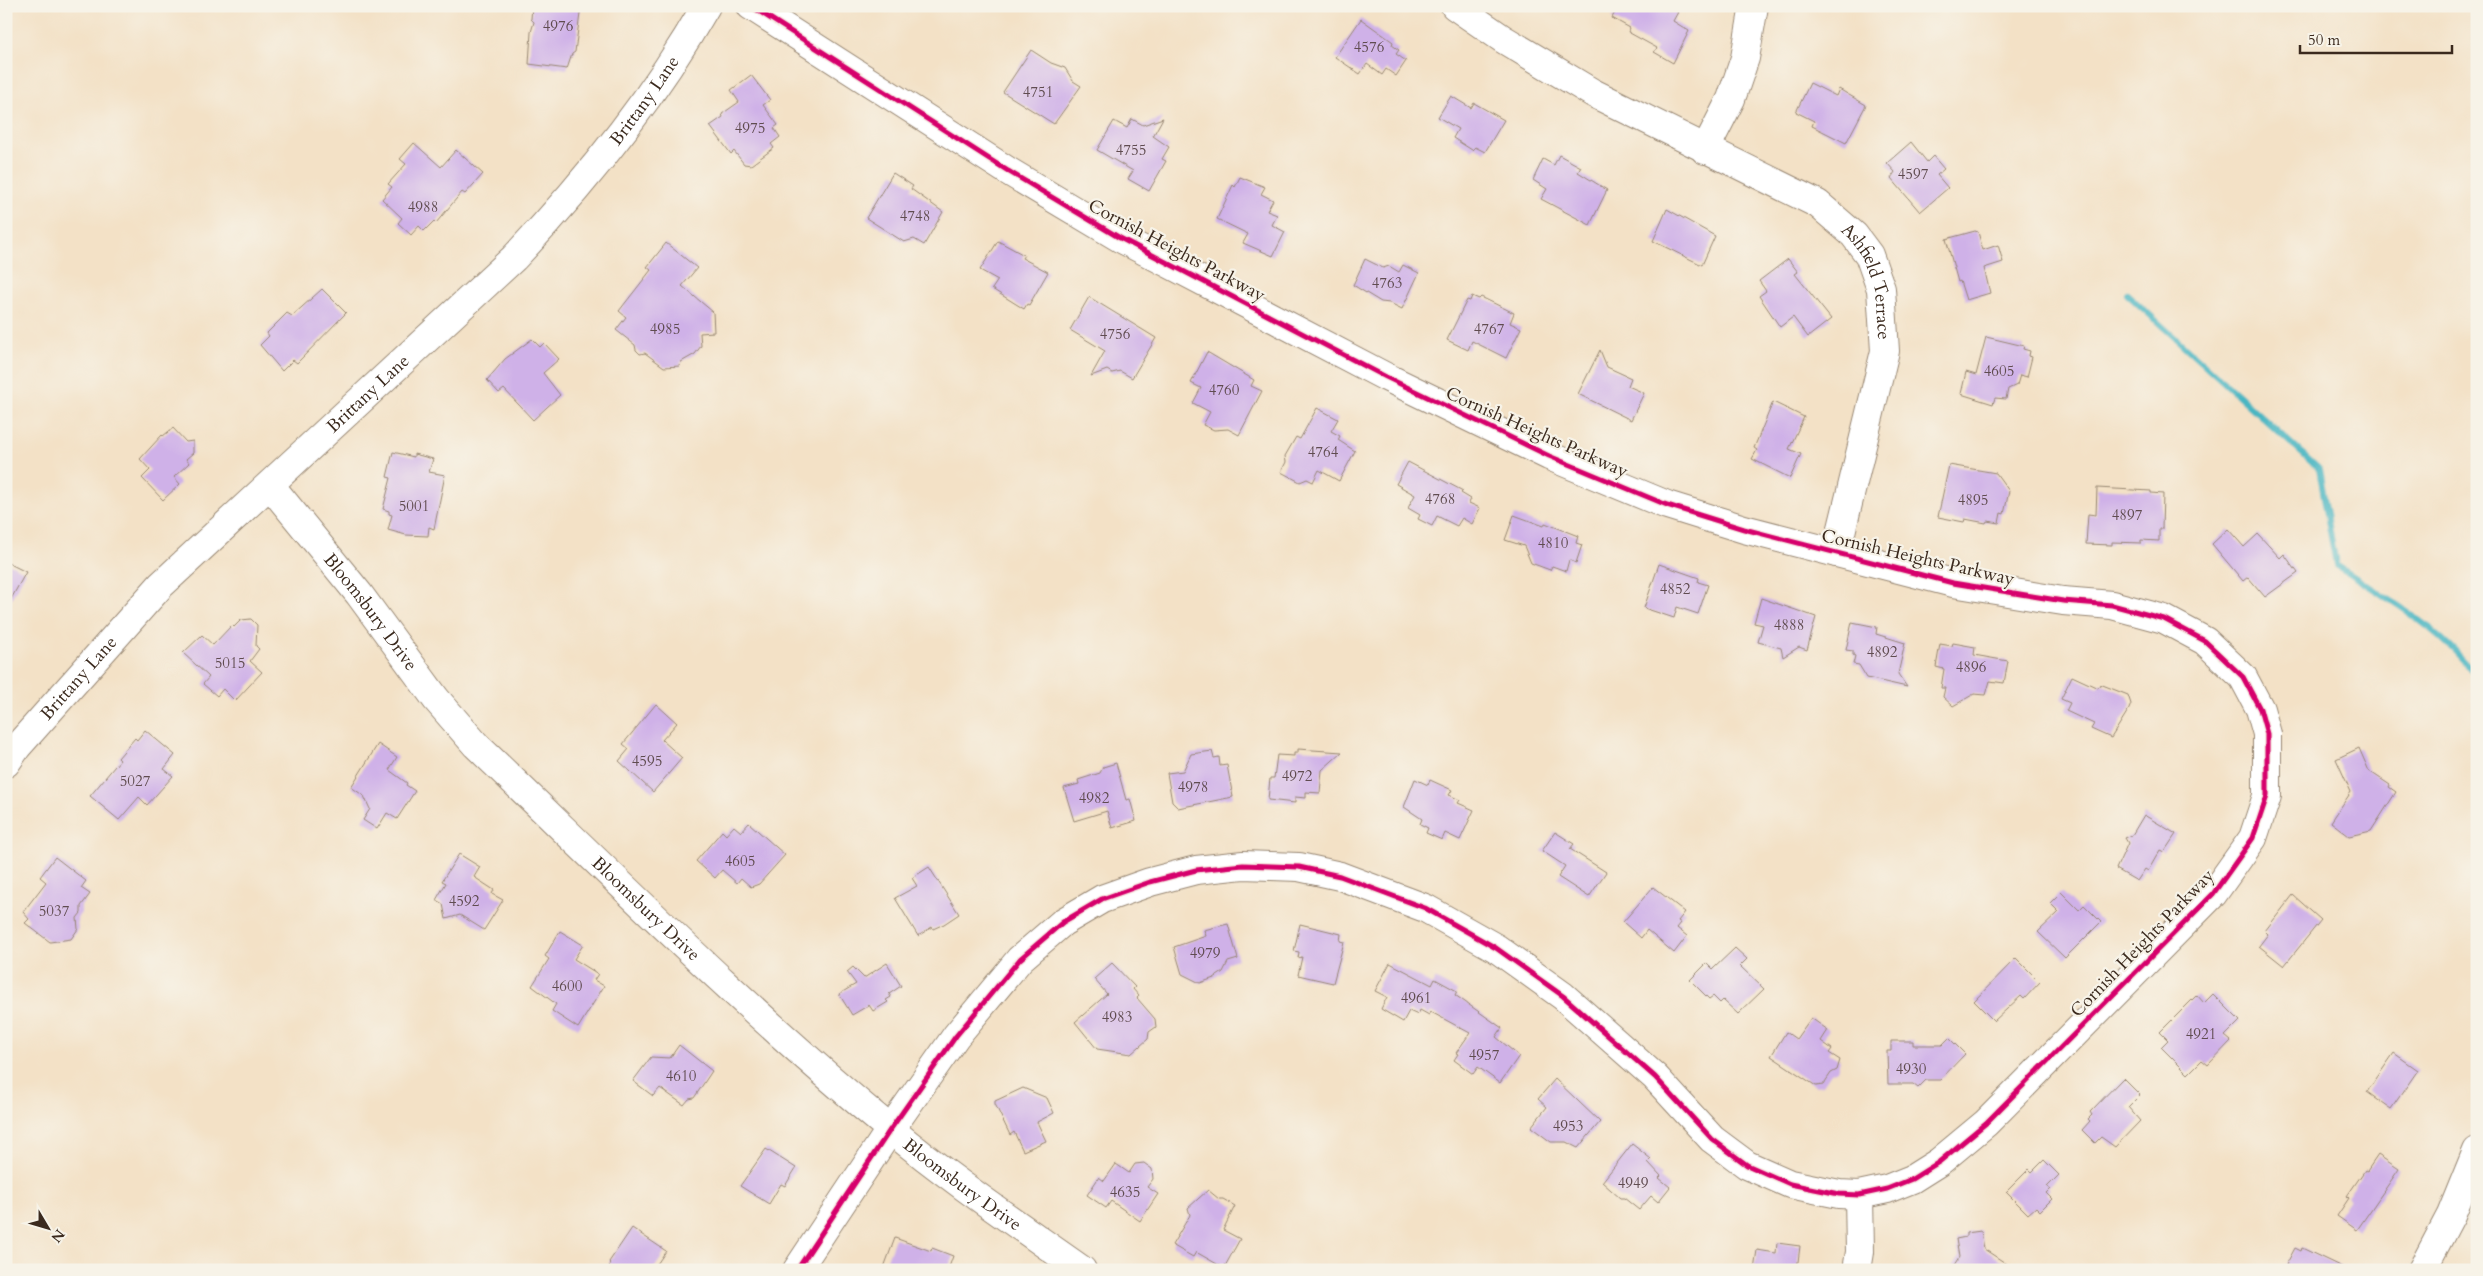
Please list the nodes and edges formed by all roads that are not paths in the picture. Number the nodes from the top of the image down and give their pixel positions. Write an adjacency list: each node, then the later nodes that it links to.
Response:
1 (706, 6): 6 (street, Brittany Lane)
2 (751, 6): 7 (street, Cornish Heights Parkway)
3 (1455, 6): 5 (street, Ashfield Terrace)
4 (1754, 6): 5 (street)
5 (1706, 150): 7 (street, Ashfield Terrace)
6 (270, 485): 8 (street, Brittany Lane); 9 (street, Bloomsbury Drive)
7 (1836, 553): 11 (street, Cornish Heights Parkway)
8 (10, 749)
9 (890, 1130): 11 (street, Cornish Heights Parkway); 12 (street, Cornish Heights Parkway); 13 (street, Bloomsbury Drive)
10 (2477, 1151): 15 (street)
11 (1859, 1195): 14 (street)
12 (798, 1270)
13 (1082, 1270)
14 (1857, 1270)
15 (2422, 1270)

